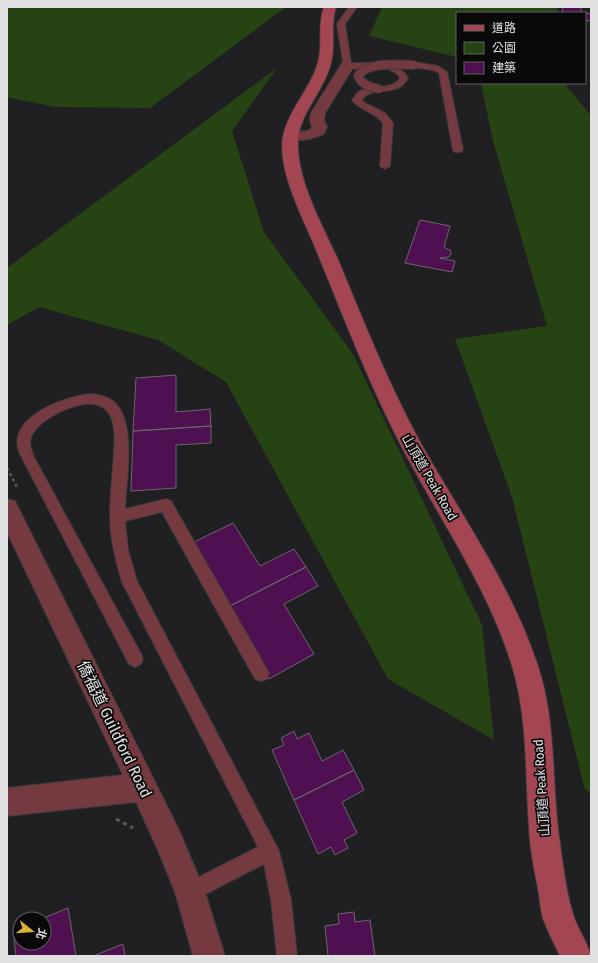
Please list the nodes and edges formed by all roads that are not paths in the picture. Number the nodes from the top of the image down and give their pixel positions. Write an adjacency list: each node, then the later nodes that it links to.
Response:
1 (330, 7): 5 (main road, 山頂道 Peak Road)
2 (354, 7): 3 (lane)
3 (347, 66): 4 (lane); 5 (street)
4 (379, 89): 6 (lane, bridge); 7 (lane)
5 (290, 136): 18 (main road, 山頂道 Peak Road)
6 (458, 150)
7 (385, 166)
8 (7, 508): 12 (street, 僑福道 Guildford Road)
9 (116, 517): 10 (lane); 11 (lane); 14 (lane)
10 (135, 659)
11 (261, 674)
12 (144, 787): 13 (street); 15 (street, 僑福道 Guildford Road)
13 (7, 802)
14 (270, 851): 15 (lane); 17 (lane)
15 (190, 892): 16 (street, 僑福道 Guildford Road)
16 (209, 956)
17 (287, 956)
18 (576, 956)

